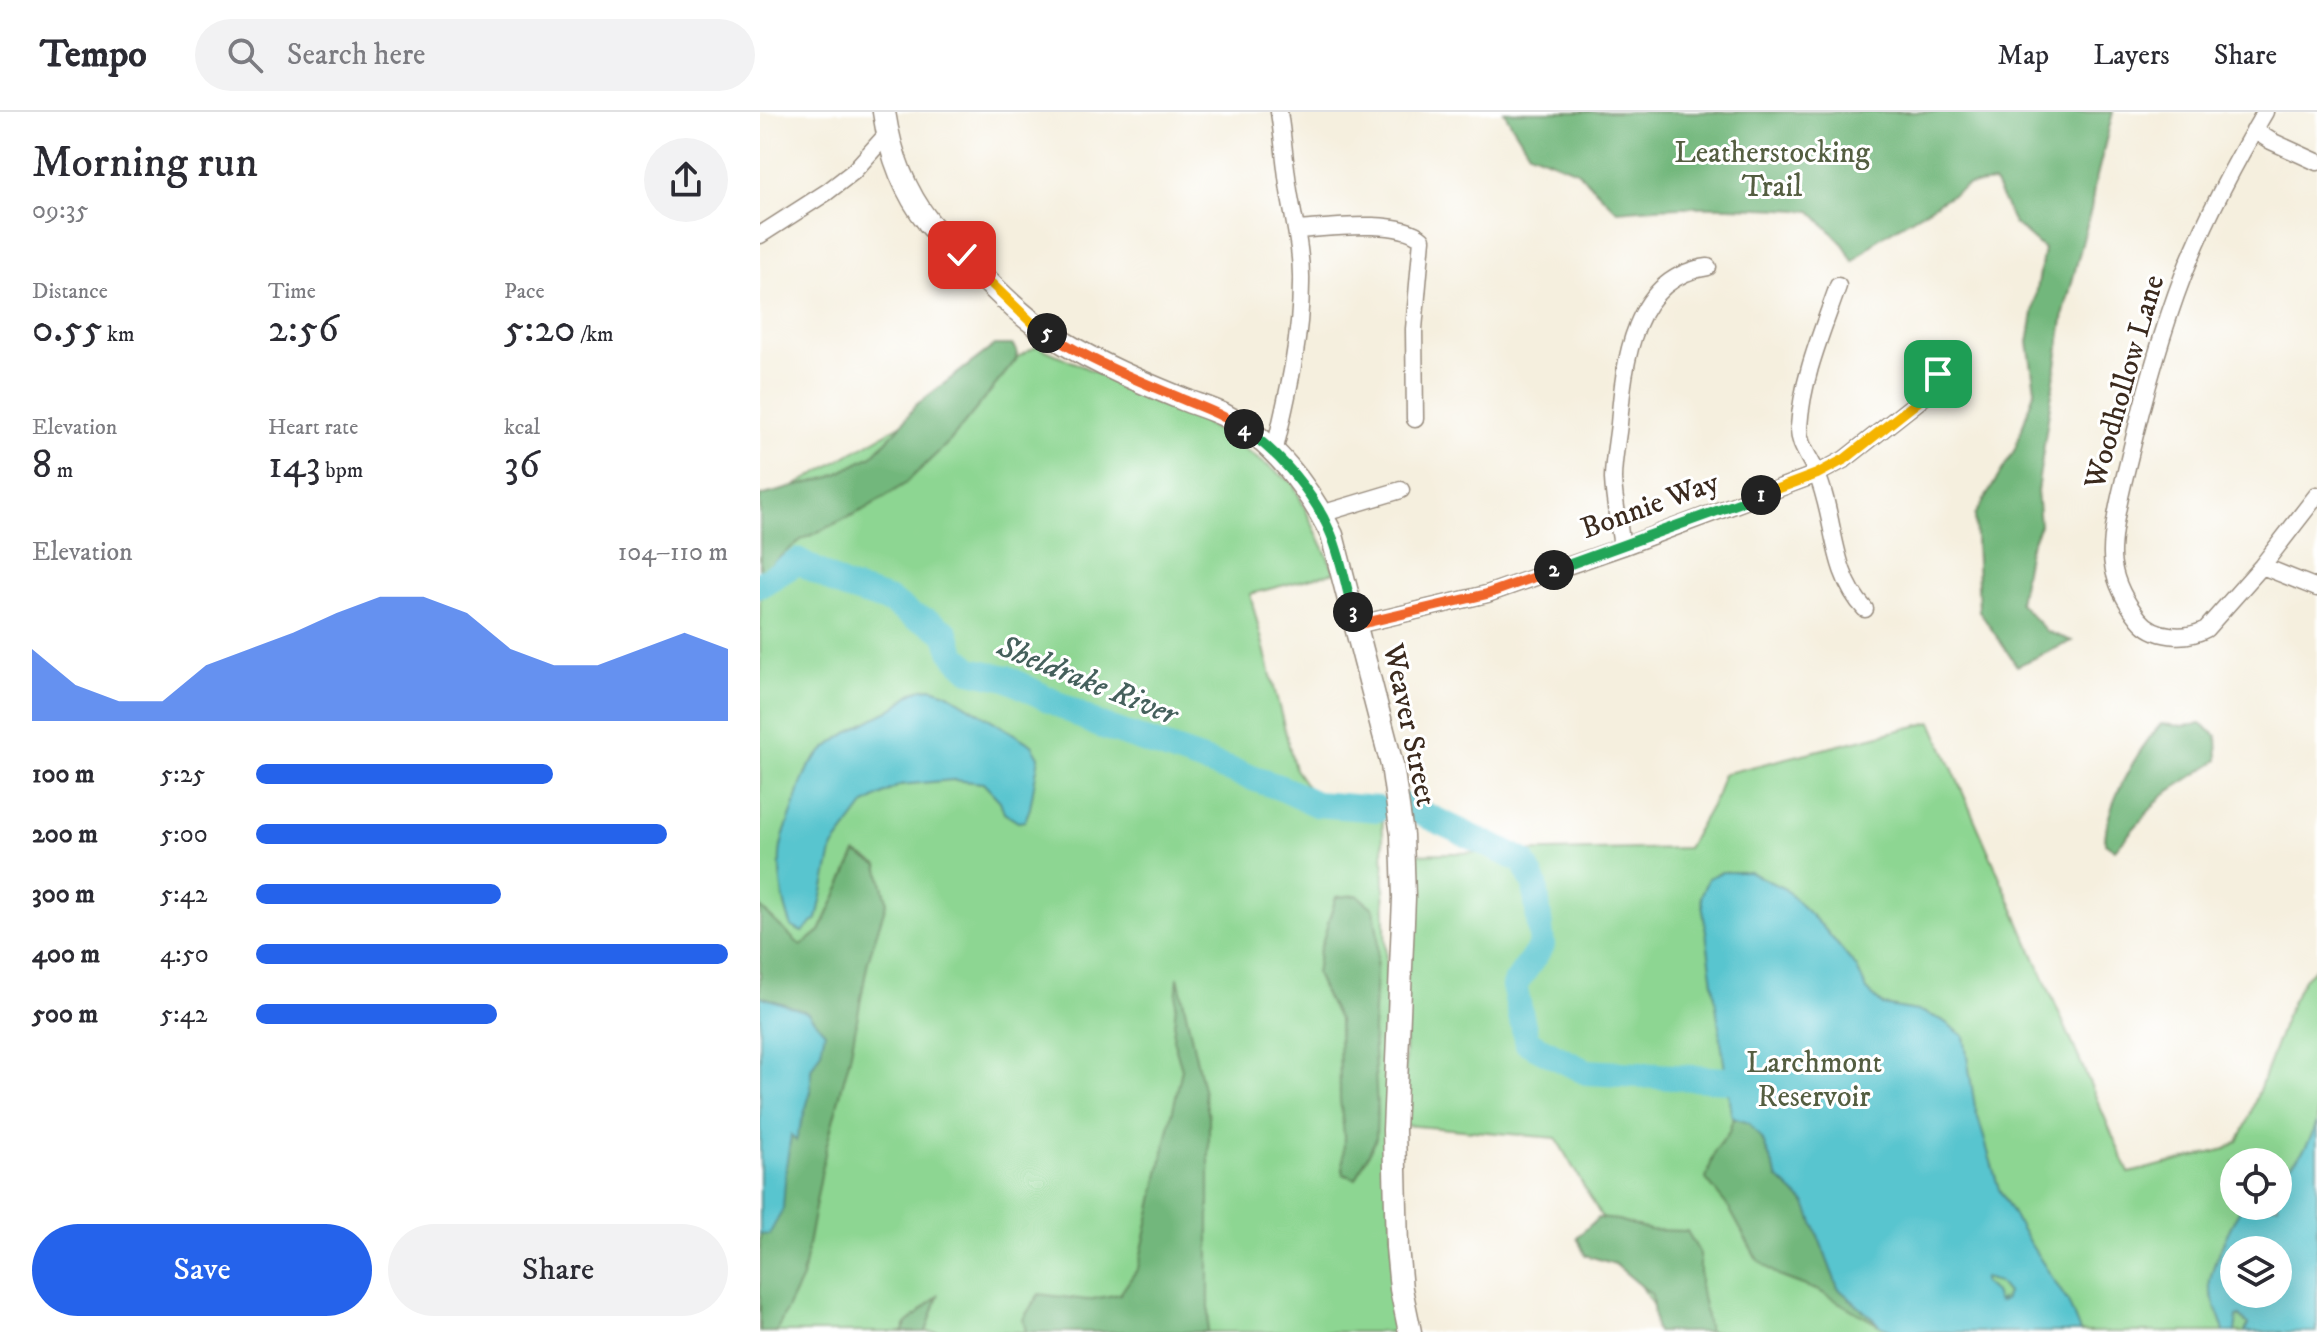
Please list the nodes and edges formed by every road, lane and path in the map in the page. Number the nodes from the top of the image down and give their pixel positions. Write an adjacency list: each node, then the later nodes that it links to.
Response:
1 (1279, 112): 6 (street)
2 (2265, 112): 4 (street, Woodhollow Lane)
3 (886, 123): 7 (street); 12 (main road, Weaver Street)
4 (2254, 130): 5 (street); 18 (street, Woodhollow Lane)
5 (2317, 162)
6 (1298, 230): 11 (street); 12 (street)
7 (760, 235)
8 (1708, 267): 17 (street)
9 (1838, 286): 13 (street)
10 (1939, 364): 13 (street, Bonnie Way)
11 (1415, 419)
12 (1274, 453): 16 (main road, Weaver Street)
13 (1817, 474): 17 (street, Bonnie Way); 20 (street)
14 (1401, 490): 16 (street)
15 (2317, 495): 18 (street)
16 (1321, 514): 21 (main road, Weaver Street)
17 (1622, 547): 21 (street, Bonnie Way)
18 (2262, 566): 19 (street)
19 (2317, 588)
20 (1865, 609)
21 (1356, 625): 22 (main road, Weaver Street)
22 (1410, 1332)

